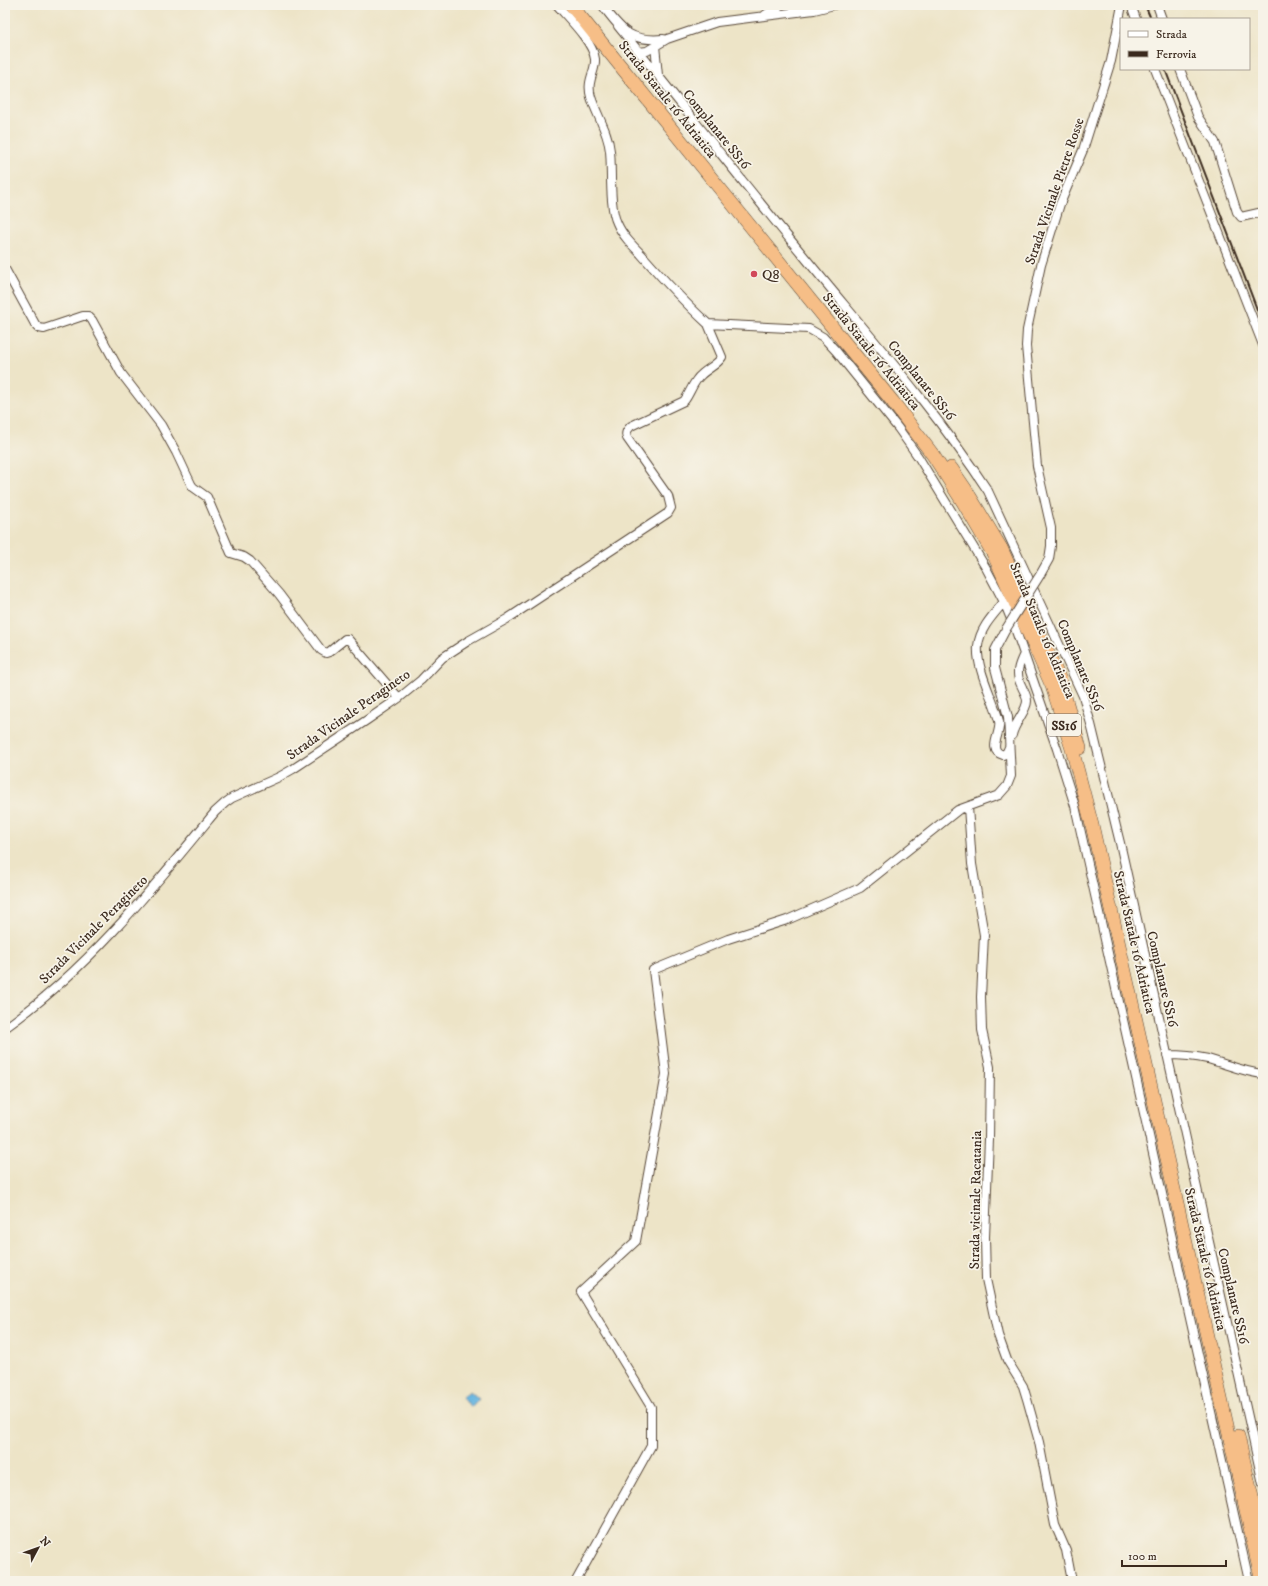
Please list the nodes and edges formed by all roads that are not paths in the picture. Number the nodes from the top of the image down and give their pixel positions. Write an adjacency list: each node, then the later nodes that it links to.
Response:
1 (557, 5): 22 (street)
2 (571, 5): 37 (highway, Strada Statale 16 Adriatica / SS16)
3 (582, 5): 33 (highway, Strada Statale 16 Adriatica / SS16)
4 (602, 5): 14 (street, Complanare SS16)
5 (781, 5): 11 (street)
6 (834, 5): 10 (street)
7 (1122, 5): 27 (street, Strada Vicinale Pietre Rosse, bridge)
8 (1131, 5): 12 (street)
9 (1157, 5): 13 (street)
10 (814, 7): 11 (street)
11 (763, 16): 15 (street)
12 (1136, 18)
13 (1162, 18)
14 (618, 26): 15 (street); 16 (street, Complanare SS16)
15 (654, 43): 16 (street); 19 (street)
16 (639, 52): 19 (street, Complanare SS16)
17 (1155, 70): 23 (street)
18 (1180, 70): 20 (street)
19 (658, 76): 30 (street, Complanare SS16)
20 (1263, 212)
21 (5, 270): 26 (street)
22 (708, 324): 24 (street); 26 (street, Strada Vicinale Peragineto)
23 (1263, 346)
24 (1004, 602): 25 (street); 27 (street)
25 (1024, 654): 27 (street); 36 (street)
26 (399, 698): 29 (street, Strada Vicinale Peragineto)
27 (1009, 745): 28 (street, Strada Vicinale Pietre Rosse)
28 (968, 807): 34 (street, Strada Vicinale Pietre Rosse); 35 (street, Strada vicinale Racatania)
29 (5, 1028)
30 (1167, 1055): 31 (street); 32 (street, Complanare SS16)
31 (1263, 1074)
32 (1263, 1484)
33 (1263, 1545)
34 (576, 1581)
35 (1072, 1581)
36 (1249, 1581)
37 (1262, 1581)

